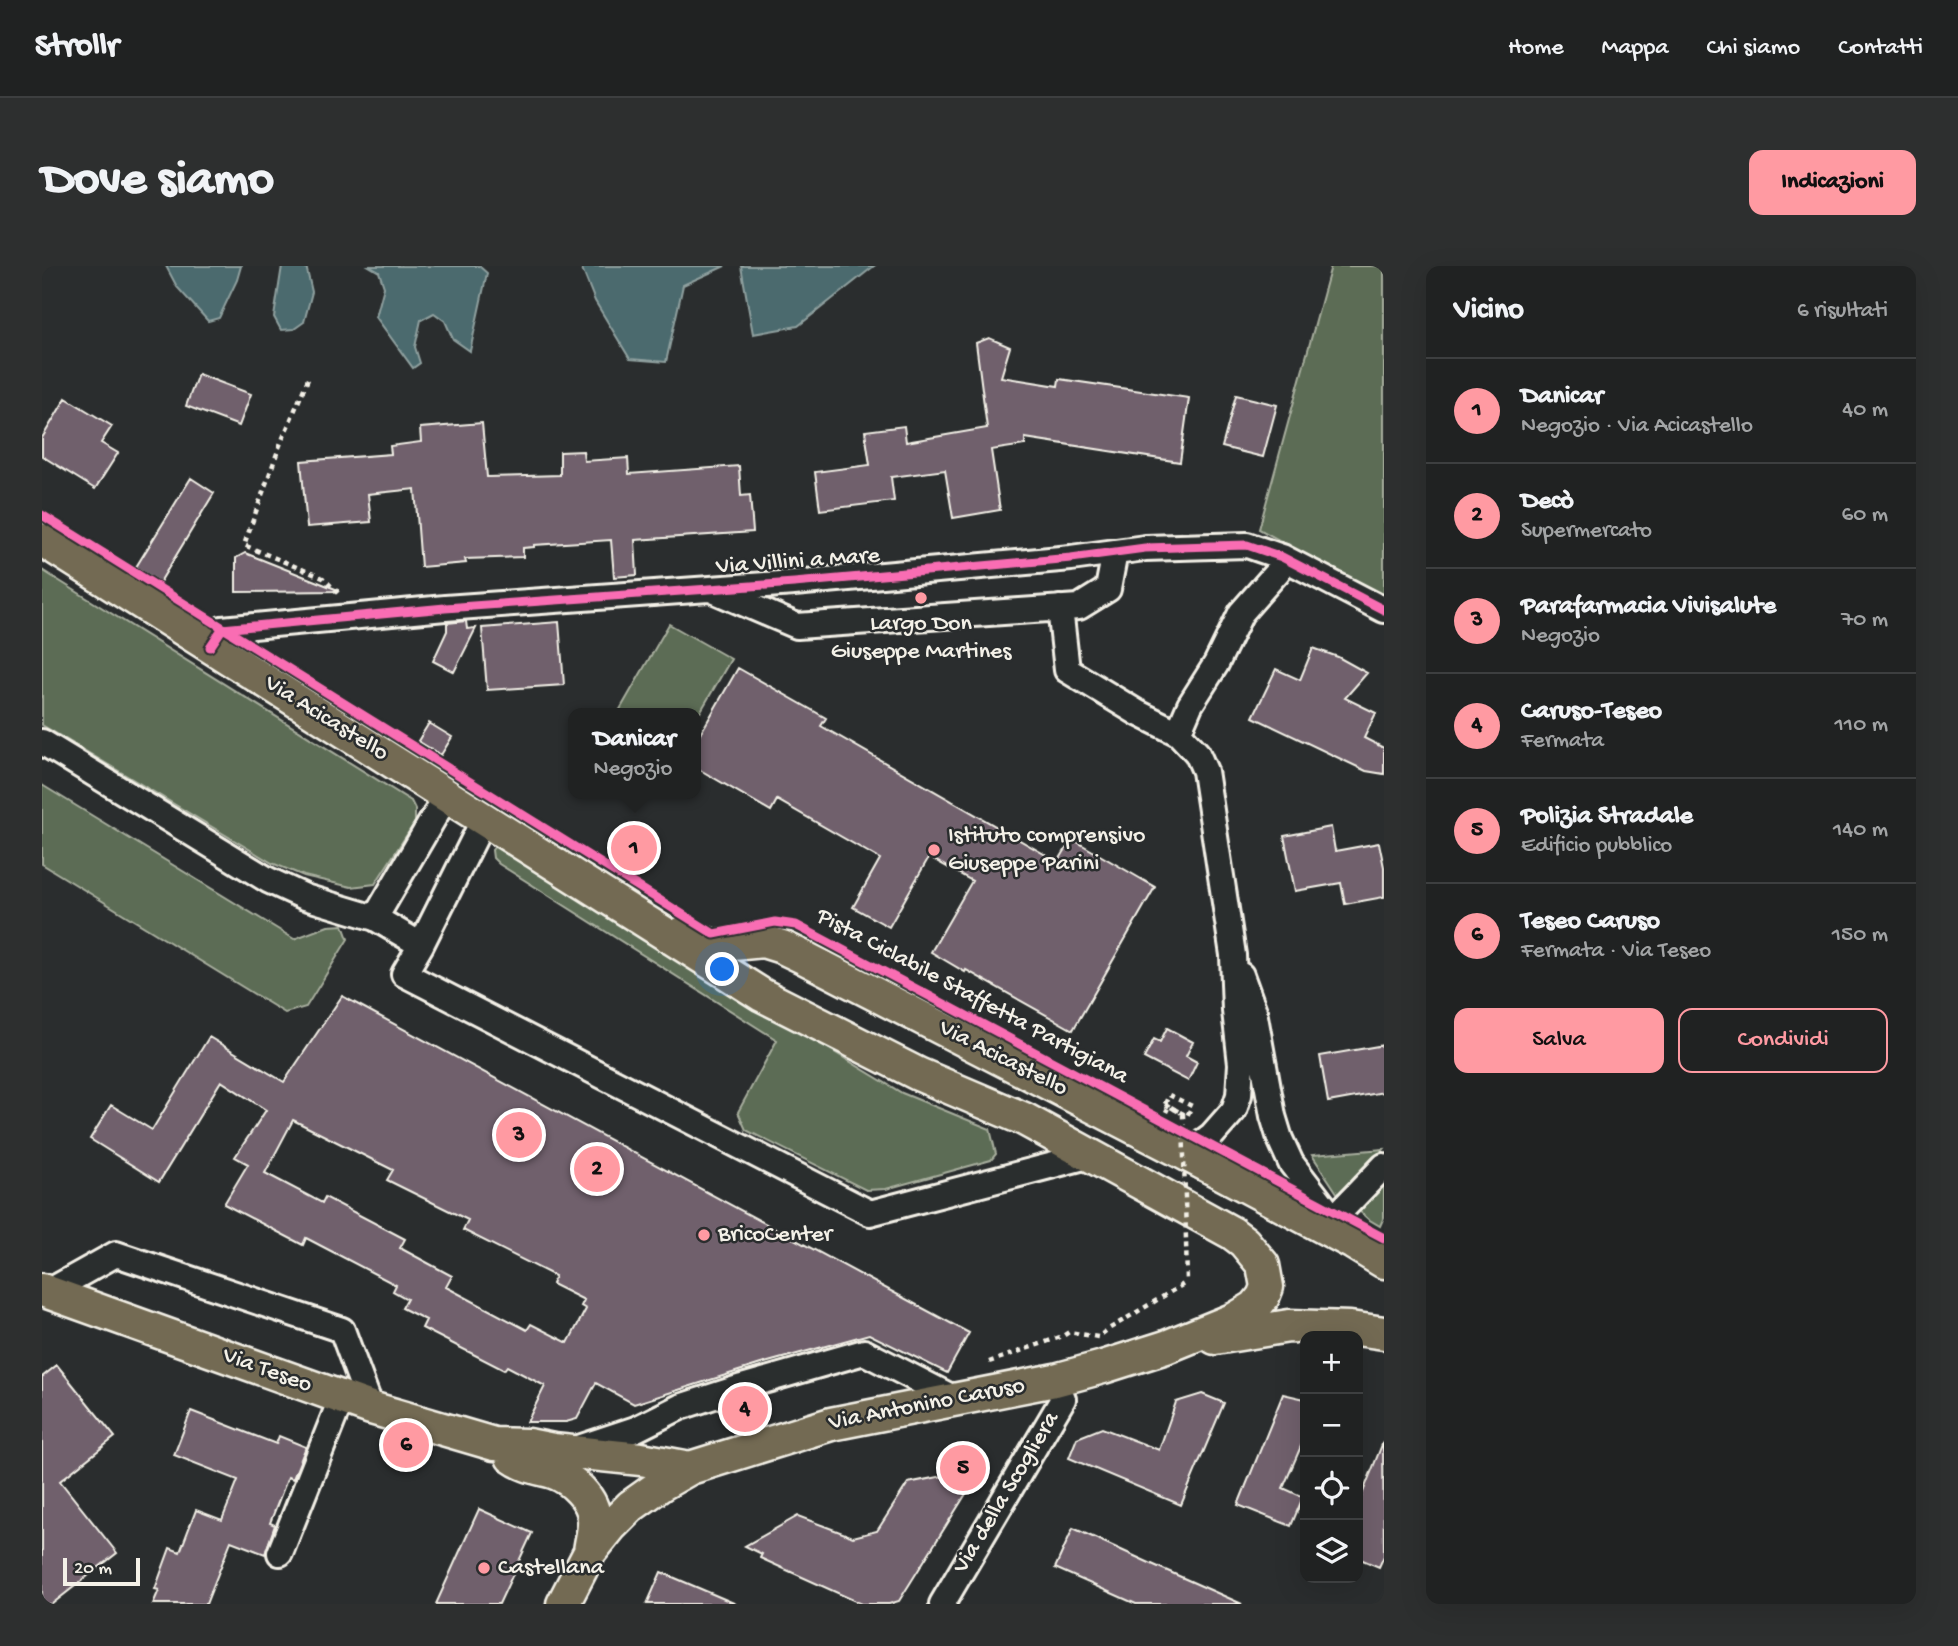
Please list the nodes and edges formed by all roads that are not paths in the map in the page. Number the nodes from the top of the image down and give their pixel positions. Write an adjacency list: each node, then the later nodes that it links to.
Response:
1 (42, 540): 7 (main road, Via Acicastello)
2 (1115, 552): 3 (street, Via Villini a Mare); 4 (street, Via Villini a Mare); 5 (street)
3 (1282, 558): 6 (street, Via Villini a Mare); 8 (street)
4 (708, 588): 5 (street); 7 (street, Via Villini a Mare)
5 (1060, 608): 8 (street)
6 (1384, 610)
7 (210, 647): 10 (main road, Via Acicastello)
8 (1178, 733): 16 (street)
9 (42, 742): 13 (street)
10 (447, 795): 11 (main road, Via Acicastello); 13 (street)
11 (484, 819): 12 (main road, Via Acicastello); 15 (street)
12 (609, 897): 14 (main road, Via Acicastello); 17 (main road, Via Acicastello)
13 (375, 918): 15 (street)
14 (763, 941): 17 (main road); 18 (main road, Via Acicastello)
15 (421, 945): 19 (street)
16 (1233, 955): 18 (street); 21 (street)
17 (858, 1042): 19 (main road, Via Acicastello)
18 (1193, 1146): 22 (main road, Via Acicastello)
19 (1092, 1155): 26 (main road, Via Acicastello)
20 (1384, 1166): 21 (street)
21 (1332, 1220): 22 (street)
22 (1353, 1243): 23 (main road, Via Acicastello)
23 (1384, 1262)
24 (45, 1291): 29 (main road, Via Teseo); 29 (street)
25 (1384, 1333): 26 (main road)
26 (1166, 1348): 27 (main road, Via Antonino Caruso)
27 (1055, 1380): 28 (main road, Via Antonino Caruso); 36 (street, Via della Scogliera)
28 (955, 1399): 31 (street); 32 (main road, Via Antonino Caruso)
29 (356, 1402): 30 (main road, Via Teseo); 34 (street)
30 (494, 1444): 31 (main road); 33 (main road)
31 (569, 1451): 32 (main road)
32 (690, 1468): 33 (main road)
33 (590, 1552): 35 (main road)
34 (280, 1553)
35 (564, 1604)
36 (942, 1604)

